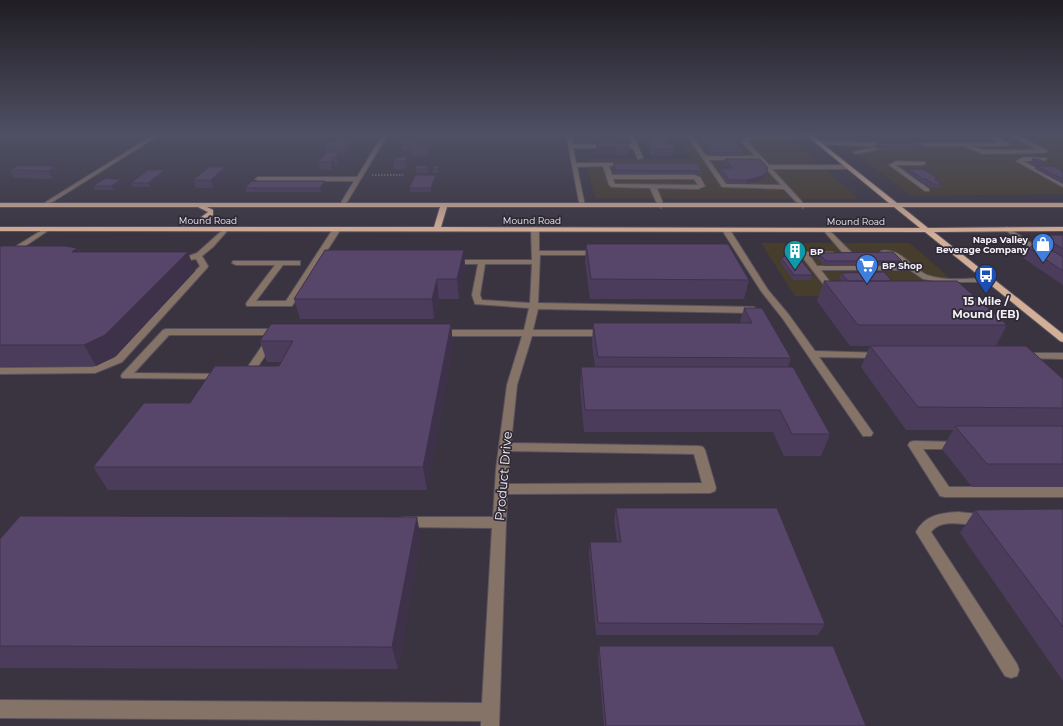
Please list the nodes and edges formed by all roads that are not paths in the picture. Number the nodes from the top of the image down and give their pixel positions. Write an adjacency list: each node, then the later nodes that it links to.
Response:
1 (104, 168): 18 (street)
2 (365, 168): 12 (street)
3 (575, 168): 23 (street)
4 (607, 168): 10 (street)
5 (711, 168): 15 (street)
6 (769, 168): 15 (street)
7 (849, 168): 26 (main road)
8 (896, 168): 16 (street)
9 (1029, 168): 13 (street)
10 (610, 177): 14 (street); 14 (street)
11 (258, 179): 12 (street)
12 (358, 179): 21 (street)
13 (1063, 185)
14 (652, 187): 24 (street)
15 (786, 187): 25 (street)
16 (927, 190)
17 (0, 205): 18 (main road, Mound Road)
18 (44, 205): 19 (main road, Mound Road)
19 (194, 205): 21 (main road, Mound Road); 28 (main road)
20 (1063, 205): 26 (main road, Mound Road)
21 (342, 206): 22 (main road, Mound Road)
22 (444, 206): 23 (main road, Mound Road); 33 (main road)
23 (582, 206): 24 (main road, Mound Road)
24 (661, 206): 25 (main road, Mound Road)
25 (803, 206): 26 (main road, Mound Road)
26 (898, 206): 40 (main road)
27 (1063, 223): 35 (main road)
28 (0, 225)
29 (0, 229): 30 (main road, Mound Road)
30 (47, 229): 31 (main road, Mound Road); 47 (street)
31 (226, 229): 32 (main road, Mound Road); 45 (street)
32 (337, 229): 33 (main road, Mound Road); 52 (street)
33 (437, 229): 34 (main road, Mound Road)
34 (535, 229): 38 (main road, Mound Road); 46 (street, Product Drive)
35 (983, 229): 36 (main road, Mound Road); 40 (main road, Mound Road)
36 (1007, 229): 37 (main road, Mound Road); 60 (street)
37 (1063, 229)
38 (726, 230): 39 (main road, Mound Road); 50 (street)
39 (826, 230): 40 (main road, Mound Road); 44 (street)
40 (928, 230): 61 (main road)
41 (608, 253): 46 (street)
42 (861, 254): 44 (street)
43 (874, 254): 59 (street)
44 (849, 255): 58 (street)
45 (199, 257): 48 (street); 75 (street)
46 (536, 257): 55 (street); 63 (street, Product Drive)
47 (16, 259)
48 (171, 260)
49 (734, 260): 50 (street)
50 (745, 260): 71 (street)
51 (236, 262): 56 (street)
52 (316, 262): 53 (street); 56 (street)
53 (339, 262)
54 (443, 262): 55 (street)
55 (482, 262): 63 (street)
56 (281, 263): 57 (street)
57 (297, 263)
58 (815, 268): 59 (street); 62 (street)
59 (912, 268): 61 (street)
60 (1063, 268)
61 (990, 280): 70 (main road)
62 (830, 287)
63 (534, 306): 64 (street); 69 (street, Product Drive)
64 (754, 310)
65 (275, 332): 65 (street); 66 (street)
66 (289, 332)
67 (430, 333): 69 (street)
68 (613, 333): 69 (street)
69 (527, 334): 78 (street, Product Drive)
70 (1063, 339)
71 (812, 354): 72 (street); 76 (street)
72 (892, 355)
73 (1011, 356): 74 (street)
74 (1063, 356)
75 (0, 371)
76 (867, 433)
77 (969, 445): 80 (street)
78 (505, 447): 79 (street, Product Drive); 79 (street)
79 (502, 489): 83 (street, Product Drive)
80 (1063, 492)
81 (993, 519): 84 (street)
82 (390, 522): 83 (street)
83 (499, 523): 86 (street, Product Drive)
84 (1011, 670)
85 (0, 709): 86 (street)
86 (490, 719)

